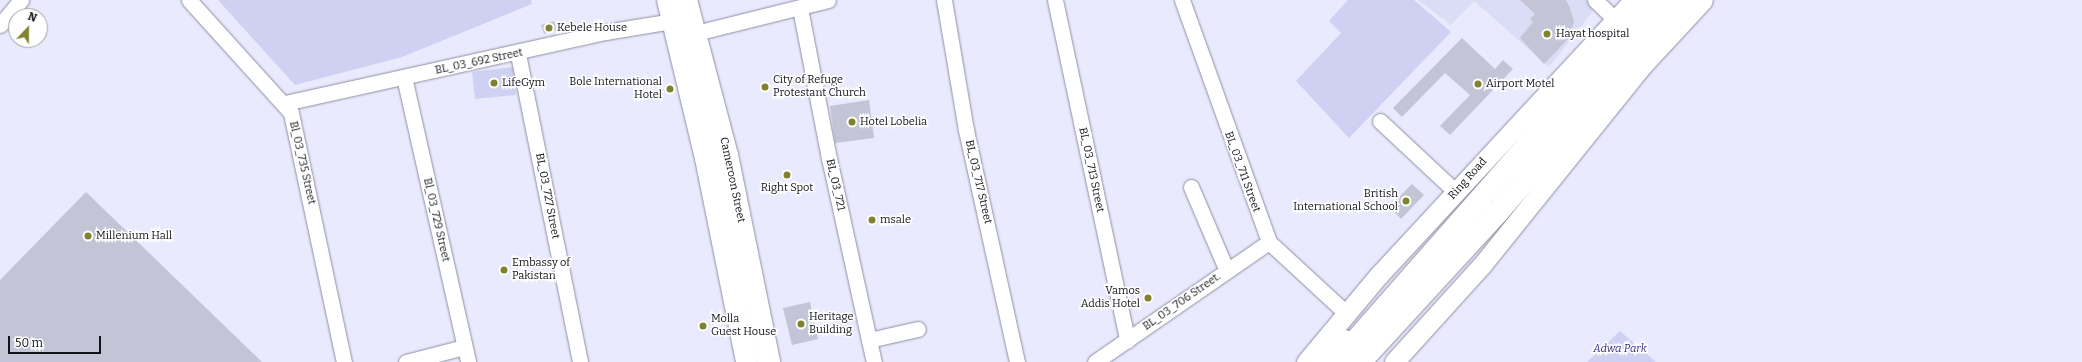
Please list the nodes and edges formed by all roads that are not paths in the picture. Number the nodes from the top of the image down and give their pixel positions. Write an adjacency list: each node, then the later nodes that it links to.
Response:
1 (20, 0): 16 (street)
2 (189, 0): 20 (street, Bl_03_735 Street)
3 (686, 0): 17 (main road, Cameroon Street)
4 (944, 0): 41 (street, BL_03_717 Street)
5 (1055, 0): 32 (street, BL_03_713 Street)
6 (1182, 0): 25 (street, BL_03_711 Street)
7 (1595, 0): 15 (street)
8 (1634, 0): 15 (street, Ring Road)
9 (1655, 0): 29 (main road, Ring Road)
10 (1681, 0): 27 (main road)
11 (1703, 0): 48 (street)
12 (819, 1): 13 (street)
13 (800, 8): 17 (street); 31 (street, BL_03_721)
14 (670, 10): 18 (street, BL_03_692 Street); 22 (main road, Cameroon Street)
15 (1617, 20): 24 (street, Ring Road)
16 (0, 26)
17 (696, 33): 22 (main road, Cameroon Street)
18 (518, 54): 19 (street, BL_03_692 Street); 37 (street, BL_03_727 Street)
19 (404, 77): 20 (street, BL_03_692 Street); 33 (street, Bl_03_729 Street)
20 (285, 103): 34 (street, Bl_03_735 Street)
21 (1380, 121): 24 (street)
22 (717, 157): 38 (main road, Cameroon Street); 39 (main road, Cameroon Street)
23 (1191, 186): 26 (street)
24 (1456, 192): 28 (street, Ring Road)
25 (1269, 242): 26 (street, BL_03_706 Street.); 28 (street, BL_03_711 Street)
26 (1227, 271): 32 (street, BL_03_706 Street.)
27 (1406, 313): 46 (main road); 47 (main road)
28 (1347, 314): 43 (street, Ring Road)
29 (1376, 318): 44 (main road); 45 (main road, Ring Road)
30 (918, 329): 31 (street)
31 (869, 340): 40 (street, BL_03_721)
32 (1127, 340): 42 (street, BL_03_706 Street.)
33 (464, 347): 35 (street); 36 (street, Bl_03_729 Street)
34 (344, 362)
35 (406, 362)
36 (468, 362)
37 (580, 362)
38 (747, 362)
39 (769, 362)
40 (874, 362)
41 (1017, 362)
42 (1095, 362)
43 (1306, 362)
44 (1318, 362)
45 (1337, 362)
46 (1360, 362)
47 (1377, 362)
48 (1394, 362)

